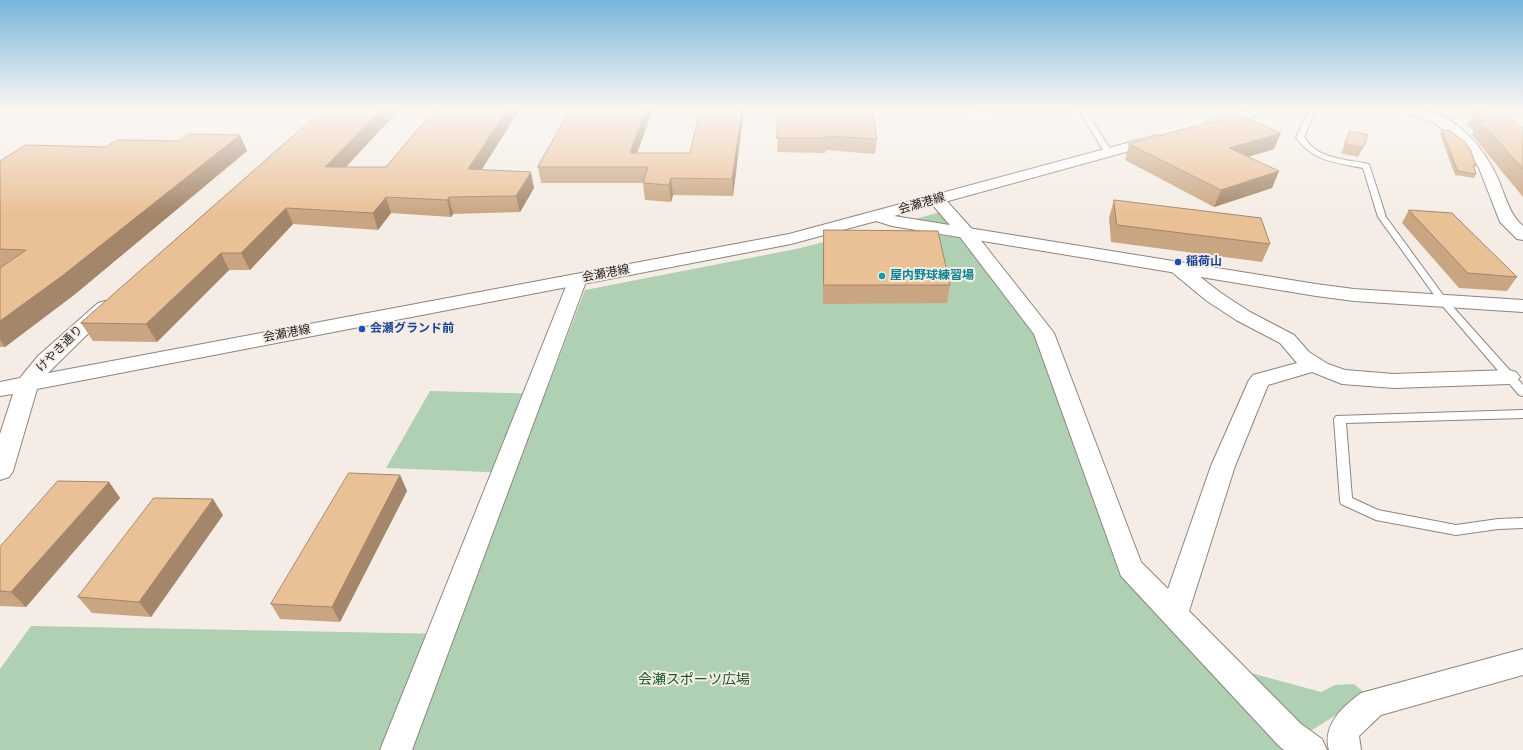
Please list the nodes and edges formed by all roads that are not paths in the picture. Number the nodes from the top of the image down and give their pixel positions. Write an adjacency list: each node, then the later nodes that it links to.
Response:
1 (1103, 144): 5 (lane)
2 (1140, 144): 5 (main road, 会瀬港線)
3 (1303, 144): 13 (lane)
4 (1470, 144): 9 (street)
5 (1109, 153): 6 (main road, 会瀬港線)
6 (937, 200): 7 (main road, 会瀬港線); 8 (street)
7 (879, 216): 8 (main road); 11 (main road, 会瀬港線)
8 (966, 233): 10 (main road); 23 (street)
9 (1523, 235)
10 (1179, 269): 13 (main road); 15 (street)
11 (578, 280): 17 (main road, 会瀬港線); 25 (street)
12 (115, 298): 17 (main road, けやき通り)
13 (1443, 301): 14 (main road); 16 (lane)
14 (1523, 306)
15 (1314, 365): 16 (street); 23 (street)
16 (1509, 377): 19 (lane)
17 (28, 383): 18 (main road, 会瀬港線); 21 (main road)
18 (0, 388)
19 (1523, 392)
20 (1523, 414): 22 (lane)
21 (0, 470)
22 (1523, 523)
23 (1174, 614): 26 (street)
24 (1523, 662): 27 (street)
25 (396, 750)
26 (1311, 750)
27 (1345, 750)

